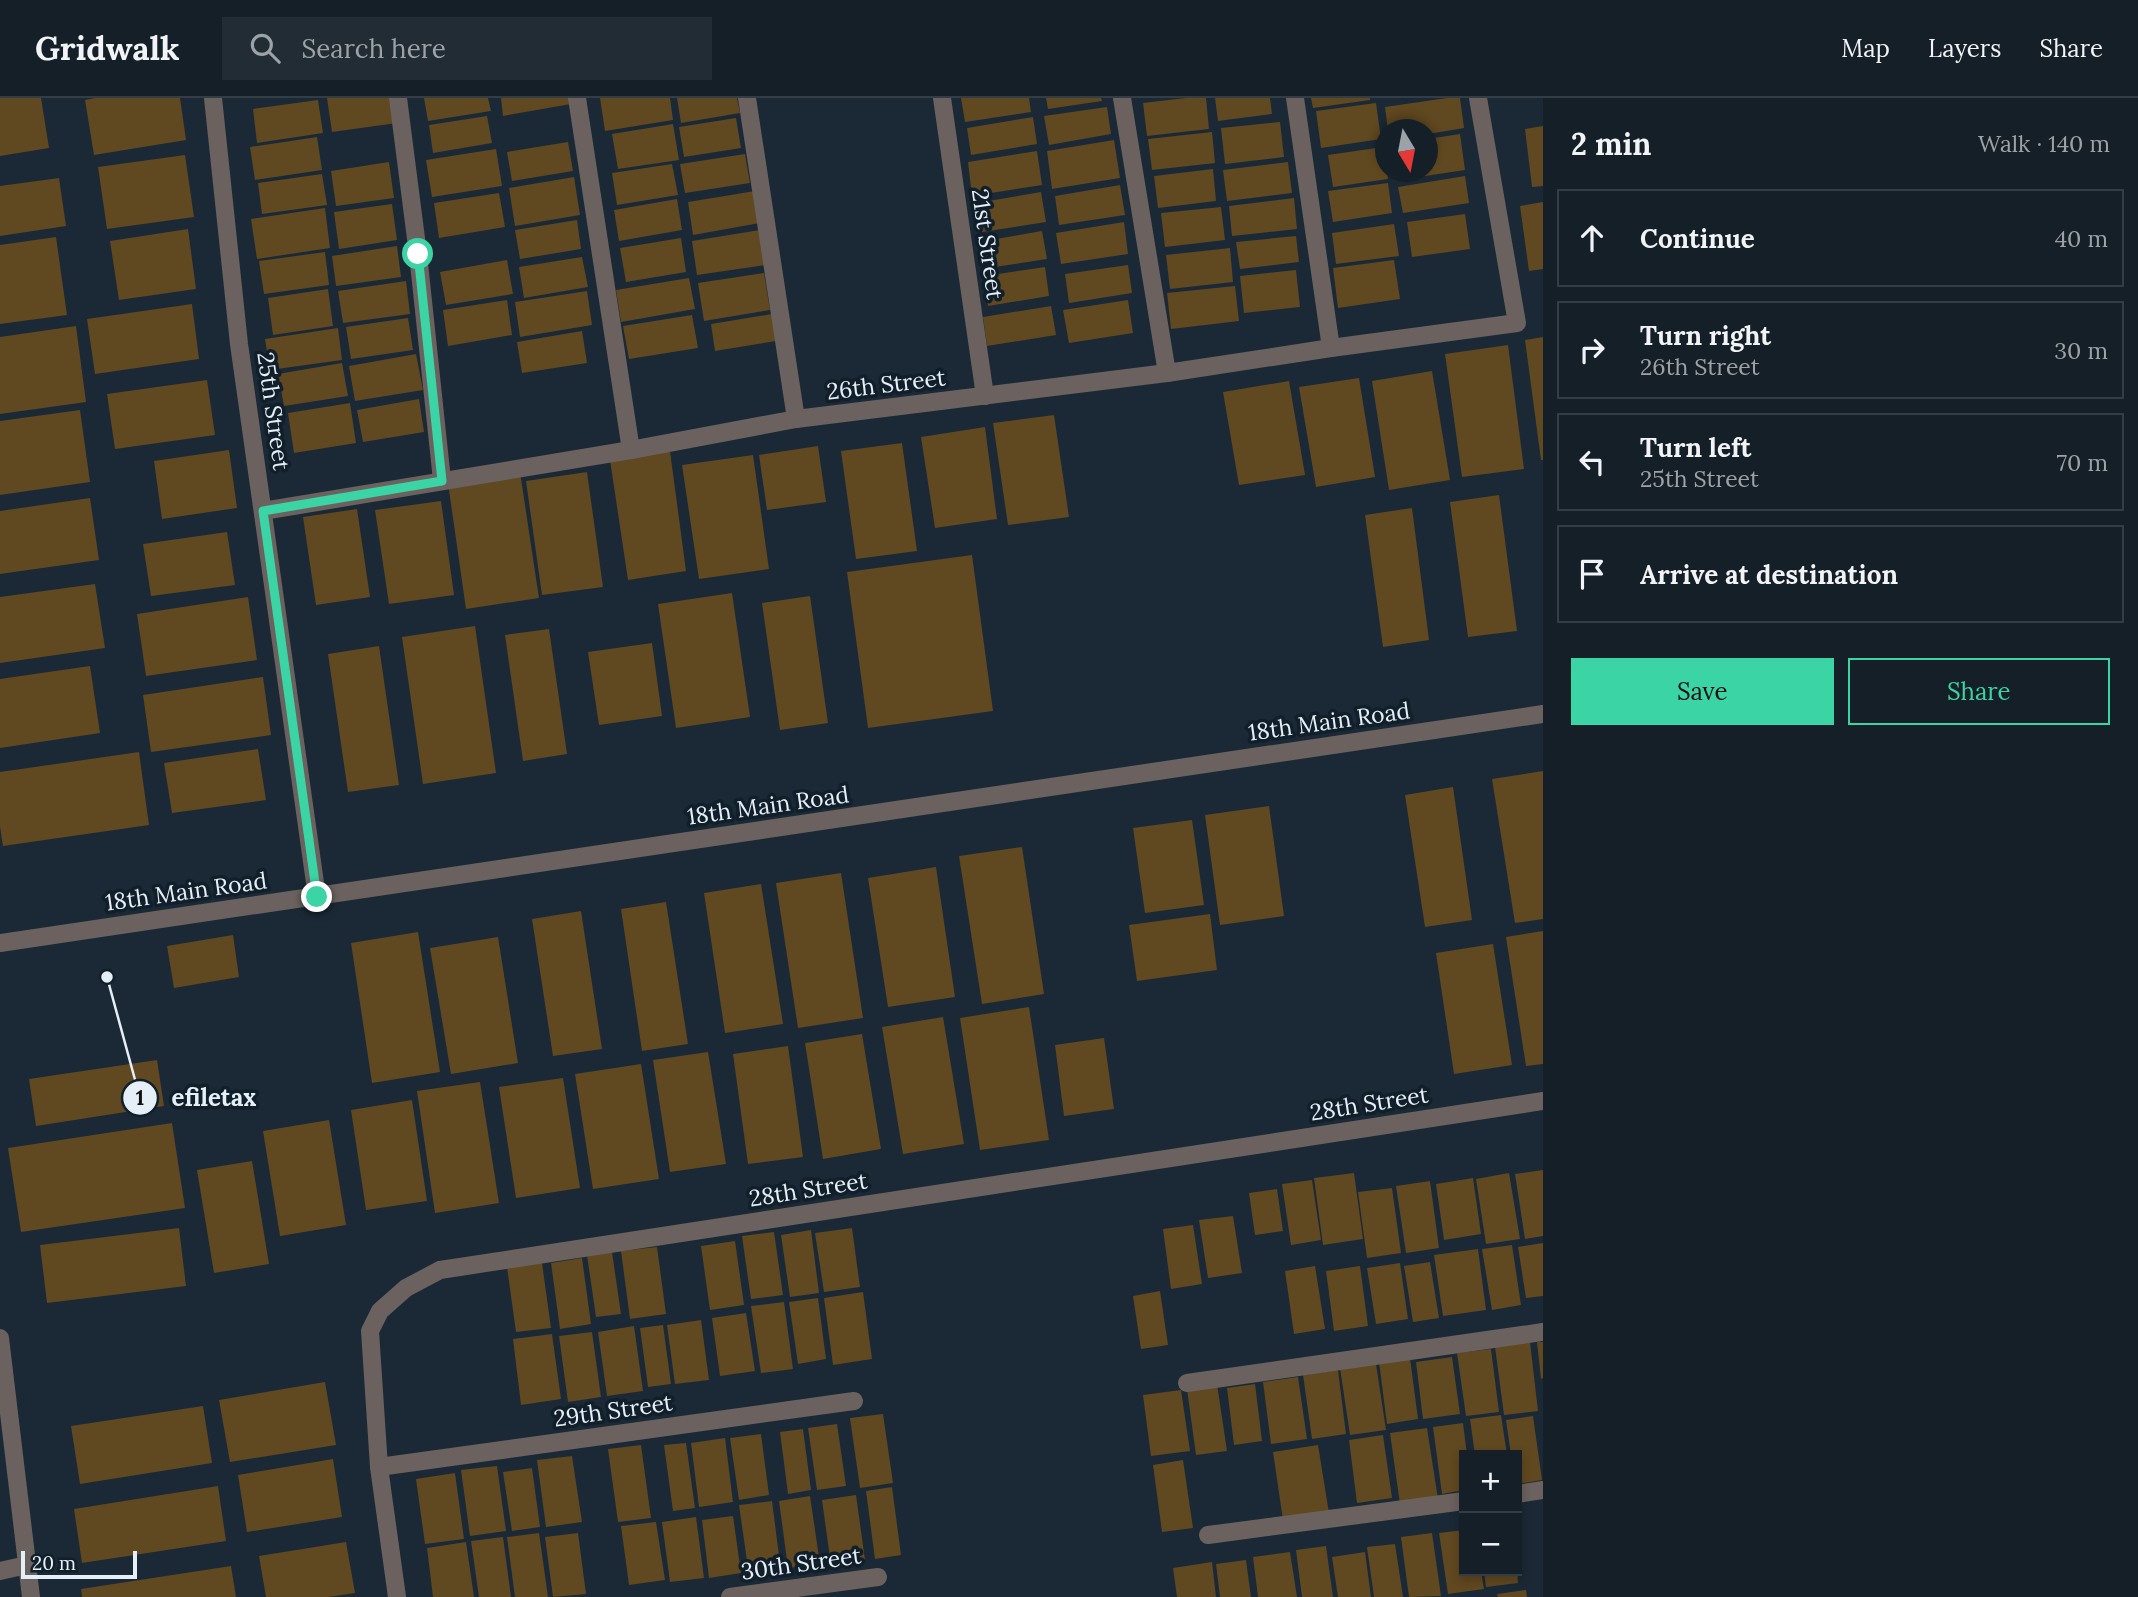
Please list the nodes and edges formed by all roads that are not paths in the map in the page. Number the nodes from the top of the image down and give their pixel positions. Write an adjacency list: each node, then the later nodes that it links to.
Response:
1 (213, 98): 15 (street, 25th Street)
2 (398, 98): 14 (street)
3 (578, 98): 13 (street)
4 (747, 98): 12 (street)
5 (942, 98): 11 (street, 21st Street)
6 (1122, 98): 10 (street)
7 (1295, 98): 9 (street)
8 (1478, 98): 9 (street, 26th Street)
9 (1331, 348): 10 (street, 26th Street)
10 (1167, 373): 11 (street, 26th Street)
11 (985, 396): 12 (street, 26th Street)
12 (796, 419): 13 (street, 26th Street)
13 (631, 450): 14 (street, 26th Street)
14 (442, 481): 15 (street, 26th Street)
15 (263, 511): 17 (street, 25th Street)
16 (1543, 714): 17 (street, 18th Main Road)
17 (317, 897): 18 (street, 18th Main Road)
18 (0, 943)
19 (1543, 1101): 24 (street, 28th Street)
20 (1543, 1332): 22 (street)
21 (0, 1338): 29 (street)
22 (1186, 1383)
23 (854, 1401): 24 (street, 29th Street)
24 (379, 1467): 33 (street, 28th Street)
25 (1543, 1490): 26 (street)
26 (1522, 1493)
27 (1459, 1502): 28 (street)
28 (1208, 1535)
29 (27, 1565): 30 (street); 32 (street)
30 (0, 1571)
31 (878, 1577): 34 (street, 30th Street)
32 (31, 1597)
33 (397, 1597)
34 (730, 1597)

